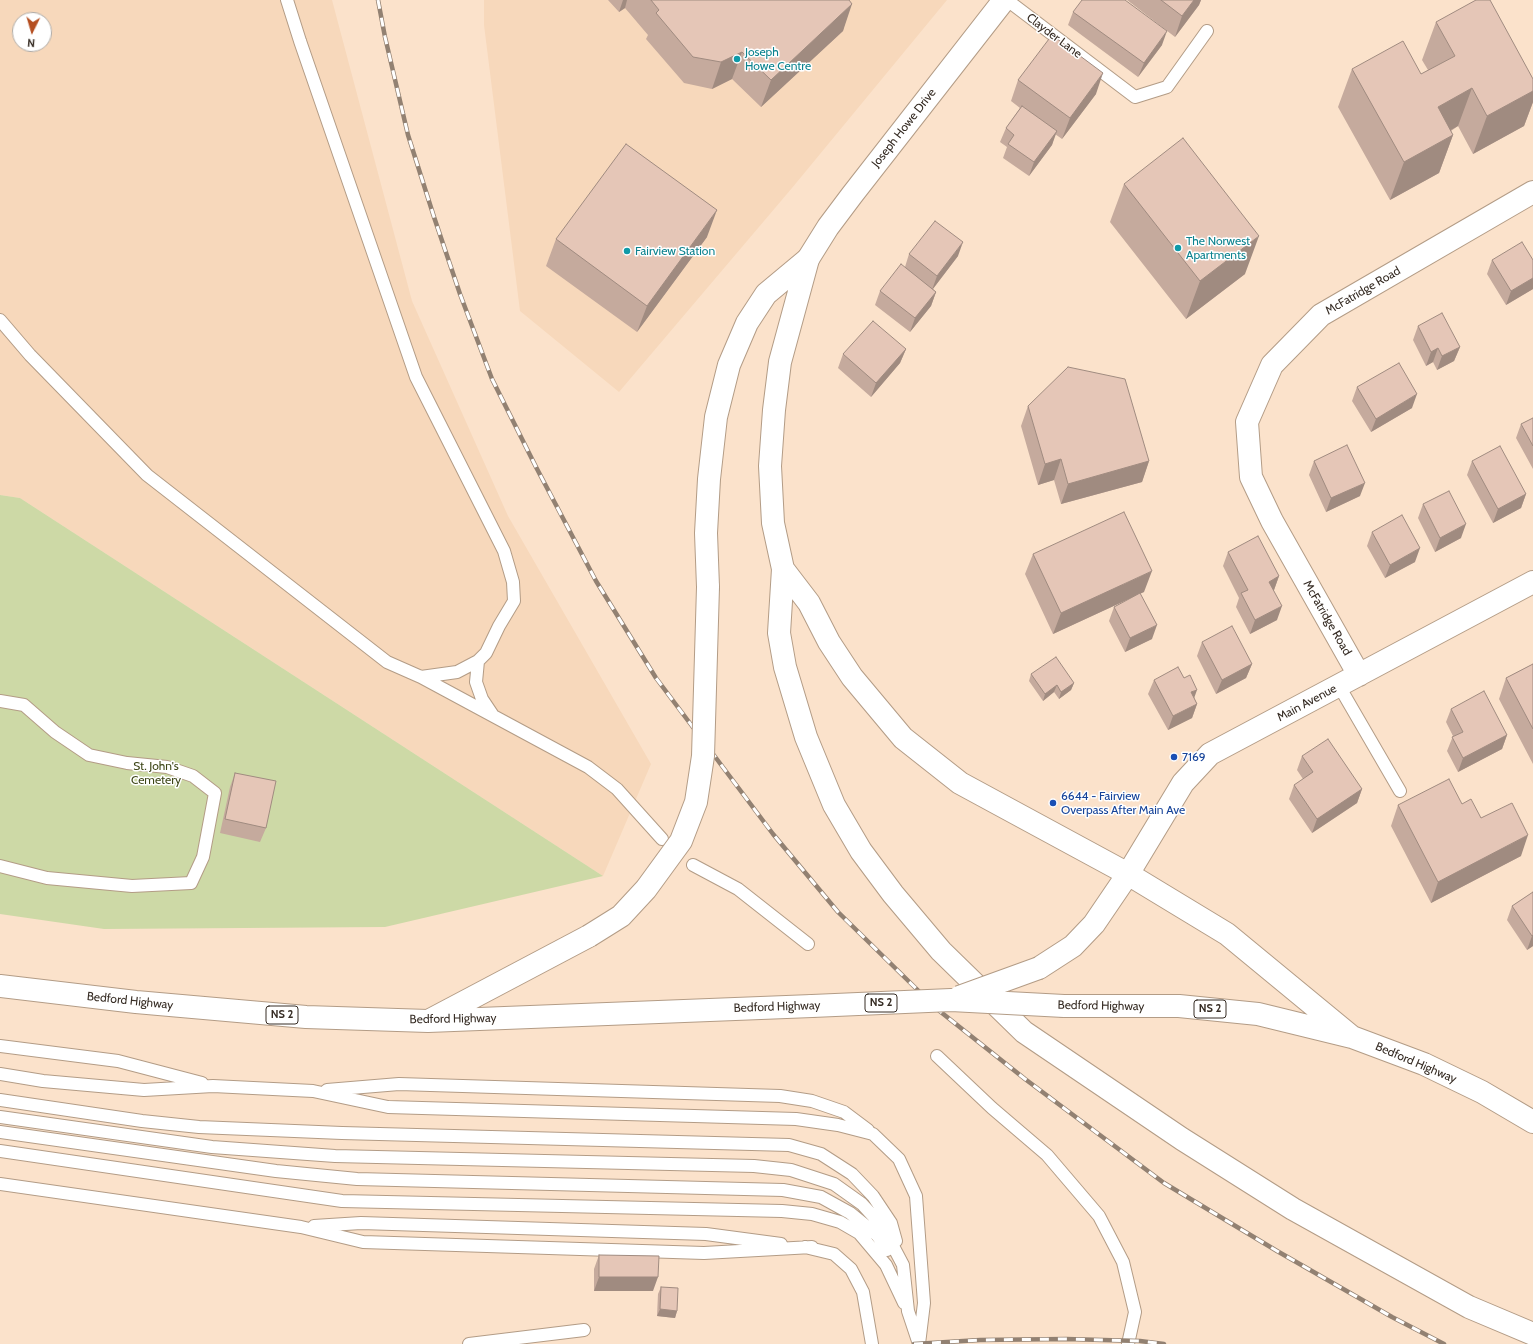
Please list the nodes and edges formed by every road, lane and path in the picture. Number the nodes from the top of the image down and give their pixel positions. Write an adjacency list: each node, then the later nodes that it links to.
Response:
1 (287, 0): 10 (lane)
2 (1004, 0): 6 (main road, Joseph Howe Drive)
3 (1007, 0): 4 (lane, Clayder Lane)
4 (1207, 31)
5 (1533, 192): 11 (main road, McFatridge Road)
6 (808, 259): 8 (main road); 24 (main road, bridge)
7 (0, 320): 12 (lane)
8 (783, 569): 20 (main road); 44 (main road)
9 (1533, 582): 11 (main road, Main Avenue)
10 (478, 661): 12 (lane); 15 (lane)
11 (1359, 675): 13 (main road, Main Avenue)
12 (421, 677): 15 (lane)
13 (1339, 686): 16 (lane); 20 (main road, Main Avenue)
14 (0, 701): 19 (lane)
15 (494, 716): 17 (lane)
16 (1400, 791)
17 (662, 839)
18 (693, 865): 21 (lane)
19 (0, 866)
20 (1128, 874): 23 (main road, Main Avenue, bridge); 25 (main road)
21 (808, 944)
22 (0, 986): 24 (main road, Bedford Highway / NS 2)
23 (951, 1000): 24 (main road, Bedford Highway / NS 2, bridge); 25 (main road, Bedford Highway / NS 2, bridge)
24 (428, 1021)
25 (1352, 1037): 33 (main road, Bedford Highway / NS 2)
26 (0, 1046): 29 (lane)
27 (937, 1056): 48 (lane)
28 (0, 1074): 29 (lane)
29 (213, 1086): 30 (lane)
30 (313, 1091): 35 (lane); 35 (lane)
31 (0, 1100): 40 (lane)
32 (0, 1117): 40 (lane)
33 (1533, 1122)
34 (0, 1132): 41 (lane)
35 (873, 1134): 47 (lane)
36 (0, 1151): 42 (lane)
37 (0, 1184): 38 (lane)
38 (301, 1227): 39 (lane); 39 (lane)
39 (812, 1247): 46 (lane)
40 (903, 1265): 41 (lane)
41 (905, 1284): 42 (lane)
42 (908, 1311): 47 (lane)
43 (584, 1330): 45 (lane)
44 (1533, 1334)
45 (469, 1344)
46 (872, 1344)
47 (919, 1344)
48 (1128, 1344)

